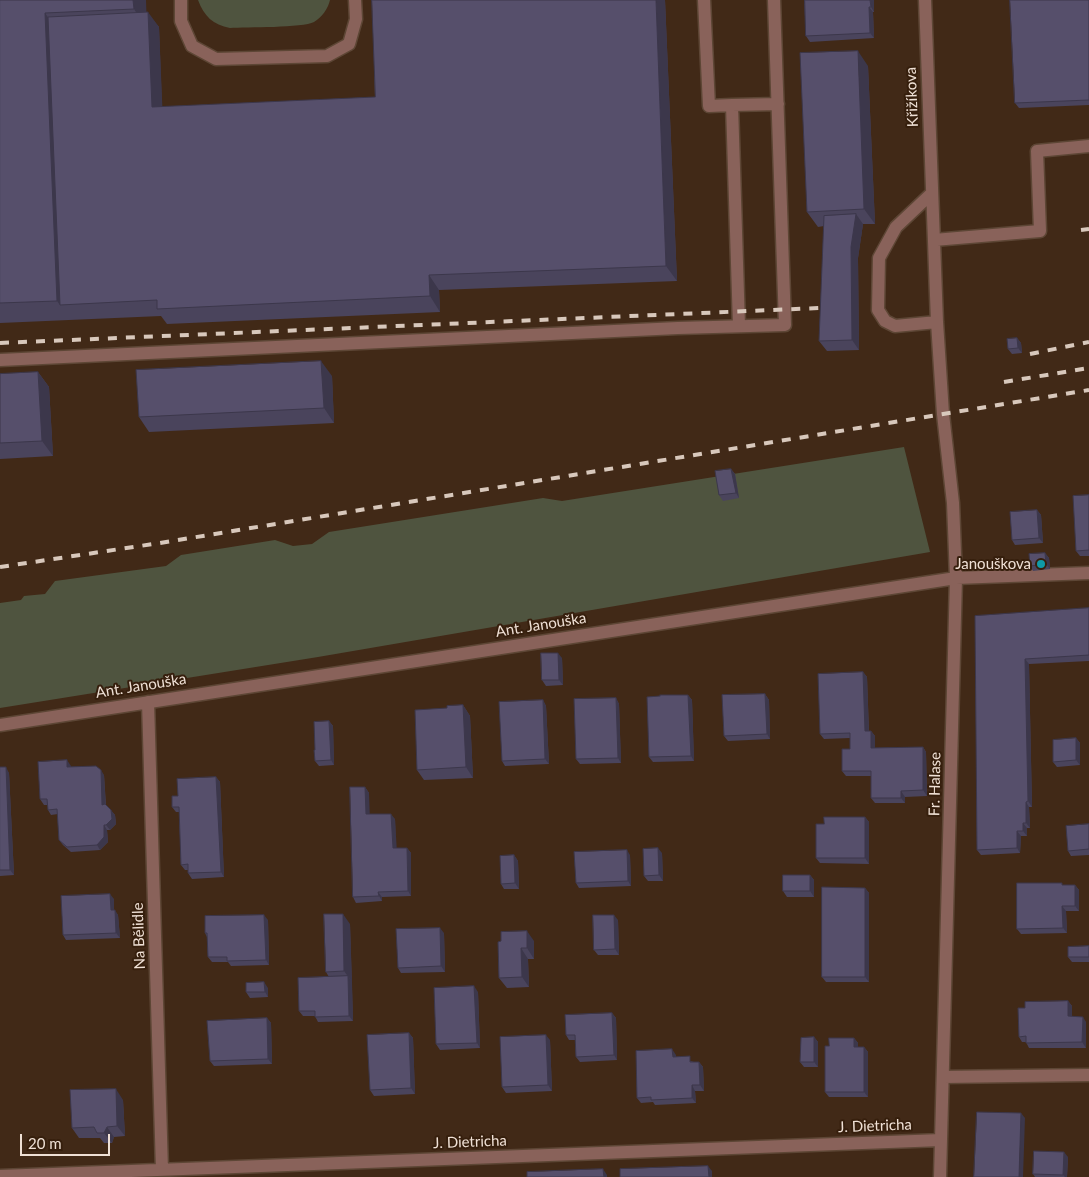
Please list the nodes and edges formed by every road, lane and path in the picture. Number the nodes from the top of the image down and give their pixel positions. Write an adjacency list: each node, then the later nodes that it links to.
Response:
1 (181, 0): 2 (street)
2 (355, 0)
3 (704, 0): 7 (street)
4 (774, 0): 6 (street)
5 (925, 0): 9 (street, Křižíkova)
6 (778, 104): 7 (street); 12 (street)
7 (732, 106): 12 (street)
8 (1089, 146): 10 (street)
9 (932, 193): 10 (street, Křižíkova); 11 (street)
10 (934, 240): 11 (street, Křižíkova)
11 (937, 322): 14 (street, Křižíkova)
12 (739, 326): 13 (street)
13 (0, 360)
14 (942, 393): 16 (street, Fr. Halase)
15 (1089, 573): 16 (street, Ant. Janouška)
16 (956, 578): 17 (street, Ant. Janouška); 20 (street, Fr. Halase)
17 (148, 702): 18 (street, Ant. Janouška); 22 (street, Na Bělidle)
18 (0, 724)
19 (1089, 1075): 20 (street)
20 (944, 1077): 21 (street, Fr. Halase)
21 (942, 1140): 22 (street, J. Dietricha); 24 (street, Fr. Halase)
22 (162, 1170): 23 (street, J. Dietricha)
23 (0, 1176)
24 (940, 1177)

